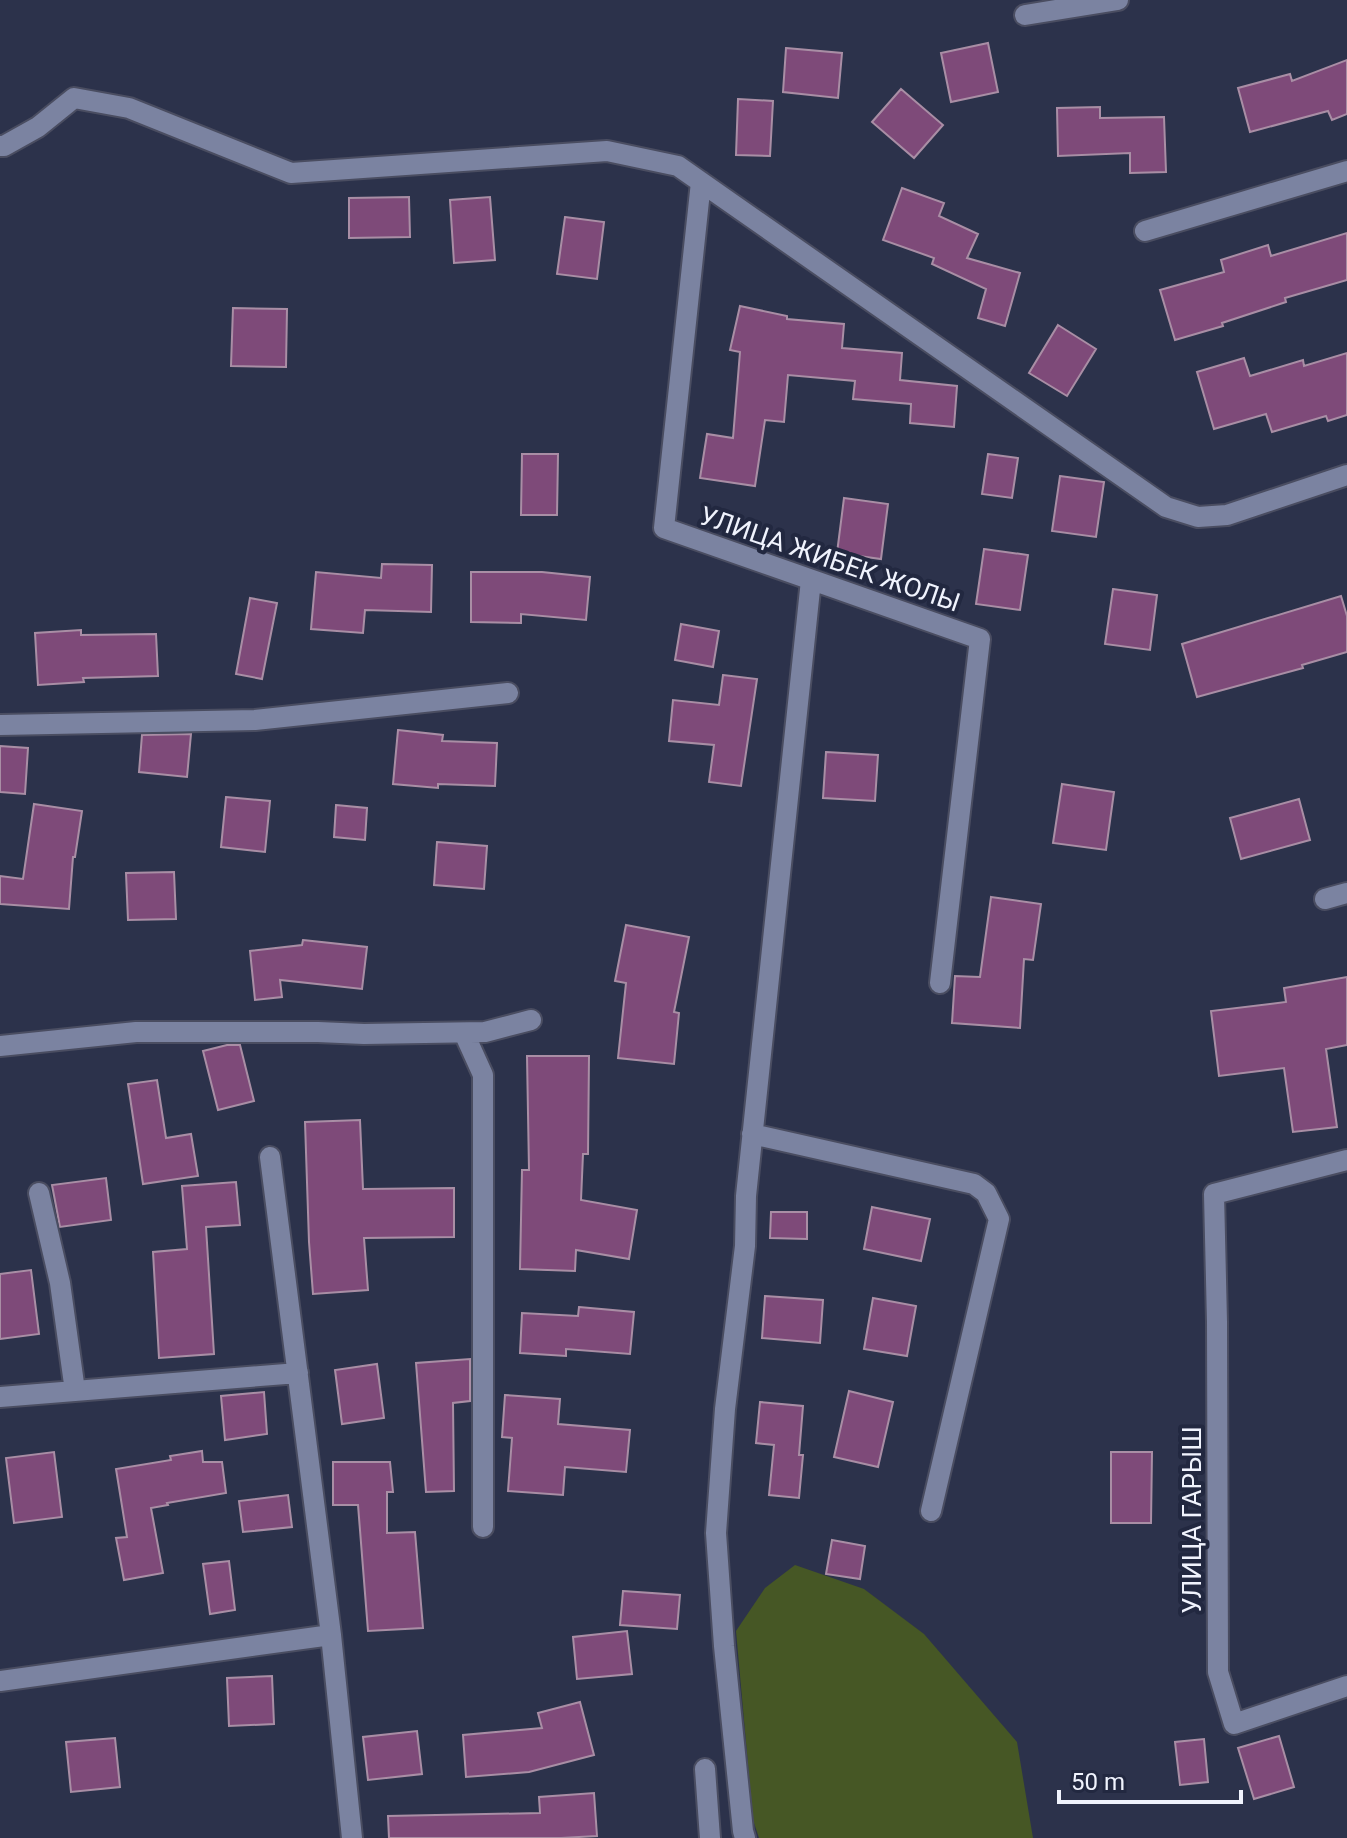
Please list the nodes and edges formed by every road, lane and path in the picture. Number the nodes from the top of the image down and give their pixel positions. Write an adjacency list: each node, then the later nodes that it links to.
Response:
1 (1118, 0): 2 (street)
2 (1025, 15)
3 (0, 146): 5 (street)
4 (1347, 171): 6 (street)
5 (701, 182): 7 (street); 8 (street, УЛИЦА ЖИБЕК ЖОЛЫ)
6 (1145, 231)
7 (1347, 475)
8 (811, 580): 13 (street, УЛИЦА ЖИБЕК ЖОЛЫ); 17 (street)
9 (508, 693): 10 (street)
10 (0, 725)
11 (1347, 893): 12 (street)
12 (1325, 899)
13 (940, 983)
14 (531, 1020): 15 (street)
15 (464, 1033): 16 (street); 25 (street)
16 (0, 1046)
17 (752, 1134): 24 (street); 32 (street)
18 (270, 1157): 21 (street)
19 (1347, 1160): 28 (street, УЛИЦА ГАРЫШ)
20 (39, 1193): 22 (street)
21 (298, 1373): 22 (street); 26 (street)
22 (75, 1391): 23 (street)
23 (0, 1397)
24 (931, 1511)
25 (483, 1527)
26 (331, 1635): 27 (street); 30 (street)
27 (0, 1681)
28 (1347, 1686)
29 (705, 1769): 31 (street)
30 (352, 1838)
31 (710, 1838)
32 (745, 1838)

